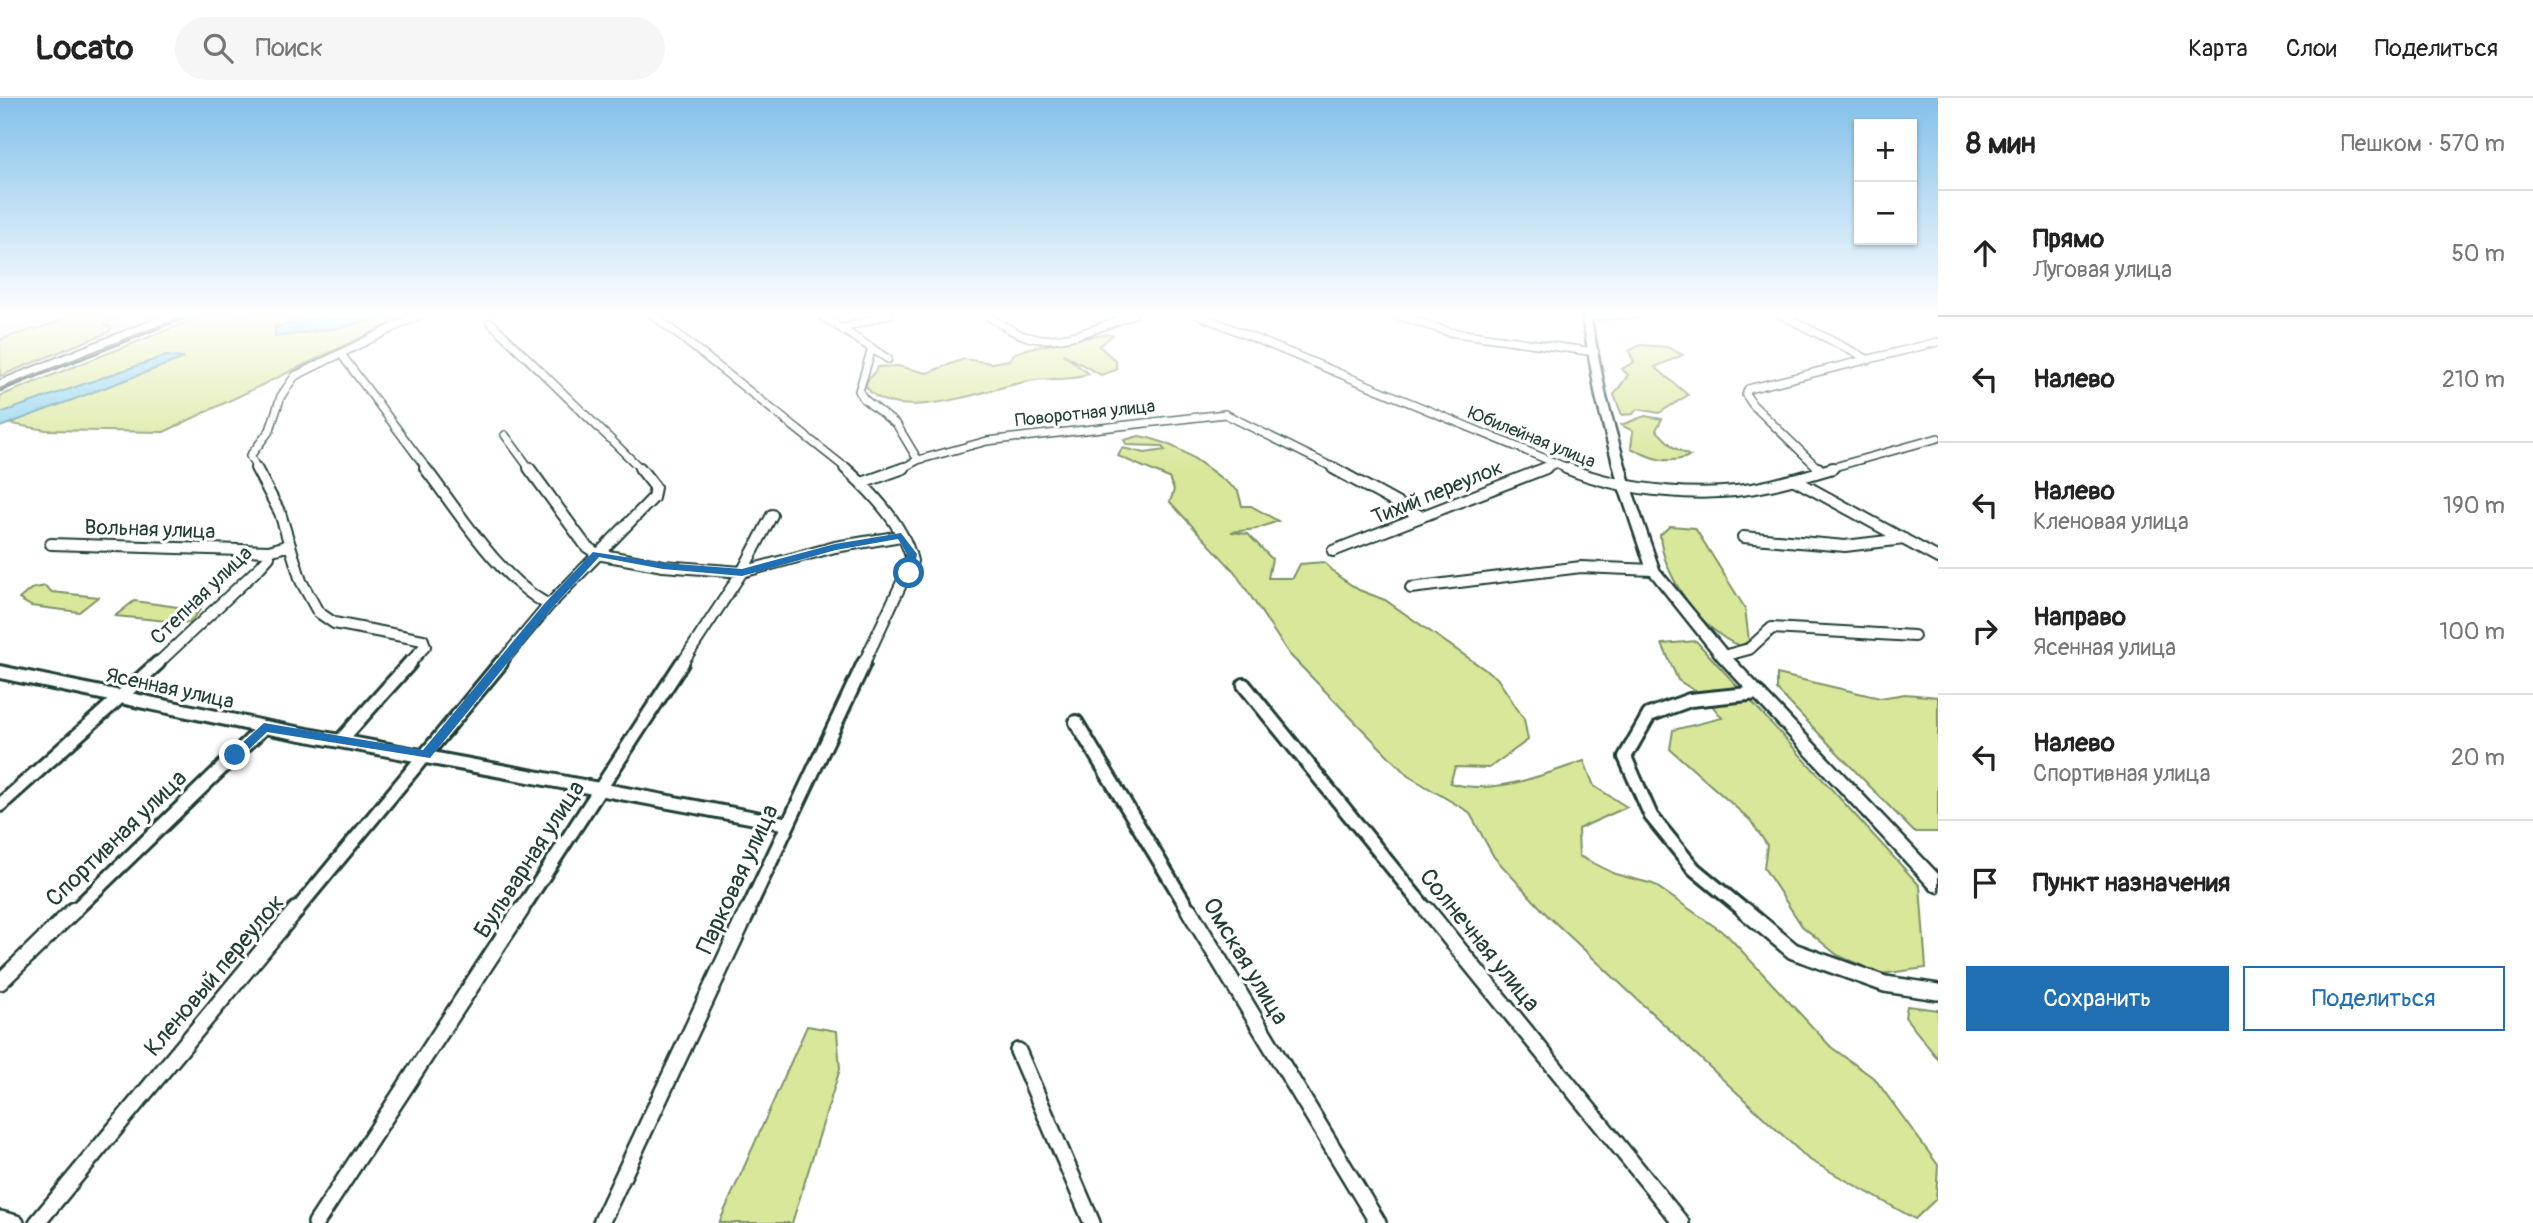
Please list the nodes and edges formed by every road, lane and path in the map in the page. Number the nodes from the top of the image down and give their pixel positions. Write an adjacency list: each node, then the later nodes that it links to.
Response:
1 (44, 366): 10 (street)
2 (315, 366): 25 (street)
3 (350, 366): 33 (street)
4 (536, 366): 28 (street, Кленовый переулок)
5 (717, 366): 17 (street)
6 (866, 366): 13 (street)
7 (1320, 366): 14 (street, Юбилейная улица)
8 (1596, 366): 18 (street)
9 (1842, 366): 15 (street)
10 (0, 384)
11 (505, 435): 28 (street)
12 (1938, 438): 15 (street, Юбилейная улица)
13 (918, 460): 17 (street, Поворотная улица); 20 (street, Поворотная улица)
14 (1553, 465): 18 (street, Юбилейная улица); 20 (street, Тихий переулок)
15 (1821, 471): 16 (street, Юбилейная улица)
16 (1793, 479): 18 (street, Юбилейная улица); 23 (street)
17 (862, 483): 21 (street)
18 (1625, 487): 30 (street)
19 (772, 515): 31 (street, Бульварная улица)
20 (1420, 516): 27 (street, Тихий переулок)
21 (901, 536): 31 (street); 46 (street, Парковая улица)
22 (1743, 537): 23 (street)
23 (1904, 539): 29 (street)
24 (51, 544): 26 (street, Вольная улица)
25 (290, 545): 26 (street, Вольная улица); 42 (street)
26 (269, 551): 39 (street, Степная улица)
27 (1333, 551)
28 (597, 554): 31 (street); 33 (street, Кленовый переулок)
29 (1936, 556)
30 (1653, 570): 32 (street); 35 (street)
31 (742, 572): 44 (street, Бульварная улица)
32 (1411, 588)
33 (549, 605): 43 (street, Кленовый переулок)
34 (1914, 636): 35 (street)
35 (1723, 656): 38 (street)
36 (0, 672): 39 (street, Ясенная улица)
37 (1244, 685): 58 (street, Солнечная улица)
38 (1758, 693): 47 (street); 49 (street)
39 (122, 697): 41 (street, Ясенная улица); 45 (street, Степная улица)
40 (1076, 722): 57 (street, Омская улица)
41 (264, 727): 42 (street, Ясенная улица); 48 (street, Спортивная улица)
42 (341, 740): 43 (street, Ясенная улица)
43 (426, 755): 44 (street, Ясенная улица); 53 (street, Кленовый переулок)
44 (602, 790): 46 (street, Ясенная улица); 54 (street, Бульварная улица)
45 (0, 805)
46 (788, 824): 55 (street, Парковая улица)
47 (1938, 885)
48 (0, 982)
49 (1938, 992)
50 (1018, 1051): 56 (street)
51 (0, 1219): 52 (street)
52 (16, 1223)
53 (37, 1223)
54 (316, 1223)
55 (601, 1223)
56 (1091, 1223)
57 (1378, 1223)
58 (1681, 1223)

